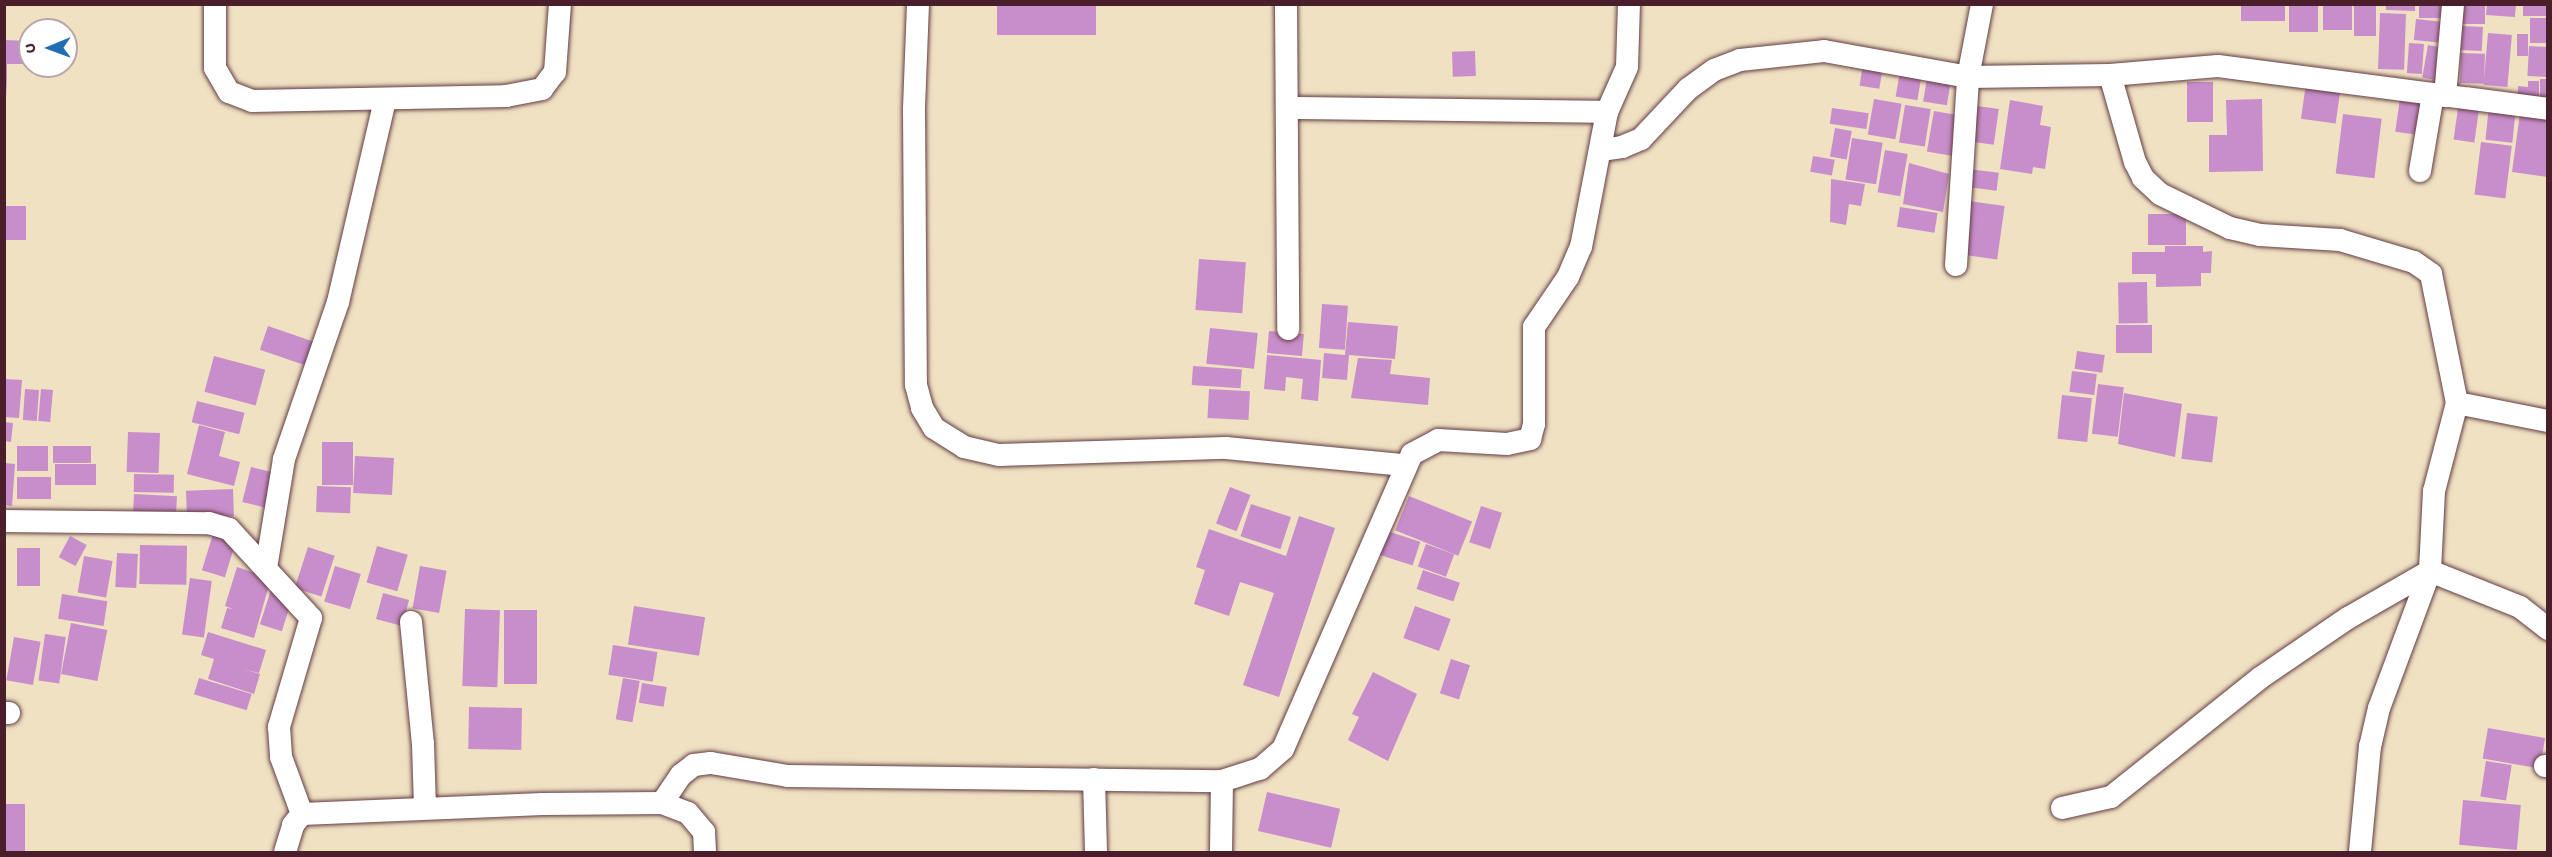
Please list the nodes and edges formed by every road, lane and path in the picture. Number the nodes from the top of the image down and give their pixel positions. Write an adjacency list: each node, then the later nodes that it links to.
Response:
1 (215, 4): 11 (street)
2 (560, 4): 11 (street)
3 (918, 4): 21 (street)
4 (1286, 4): 12 (street)
5 (1629, 4): 14 (street)
6 (1982, 4): 9 (street)
7 (2453, 4): 10 (street)
8 (2110, 75): 9 (street); 10 (street); 19 (street)
9 (1968, 77): 15 (street); 17 (street)
10 (2439, 95): 13 (street); 16 (street)
11 (385, 100): 23 (street)
12 (1290, 108): 14 (street); 18 (street)
13 (2547, 109)
14 (1607, 112): 15 (street)
15 (1601, 150): 21 (street)
16 (2420, 171)
17 (1956, 265)
18 (1288, 329)
19 (2457, 404): 20 (street); 24 (street)
20 (2547, 422)
21 (1404, 465): 28 (street)
22 (4, 521): 23 (street)
23 (266, 568): 32 (street)
24 (2430, 572): 26 (street); 31 (street); 37 (street)
25 (411, 622): 30 (street)
26 (2547, 629)
27 (1094, 779): 28 (street); 29 (street); 35 (street)
28 (1222, 781): 36 (street)
29 (662, 803): 30 (street); 34 (street)
30 (425, 807): 32 (street)
31 (2062, 808)
32 (302, 814): 33 (street)
33 (285, 852)
34 (705, 852)
35 (1096, 852)
36 (1221, 852)
37 (2360, 852)

